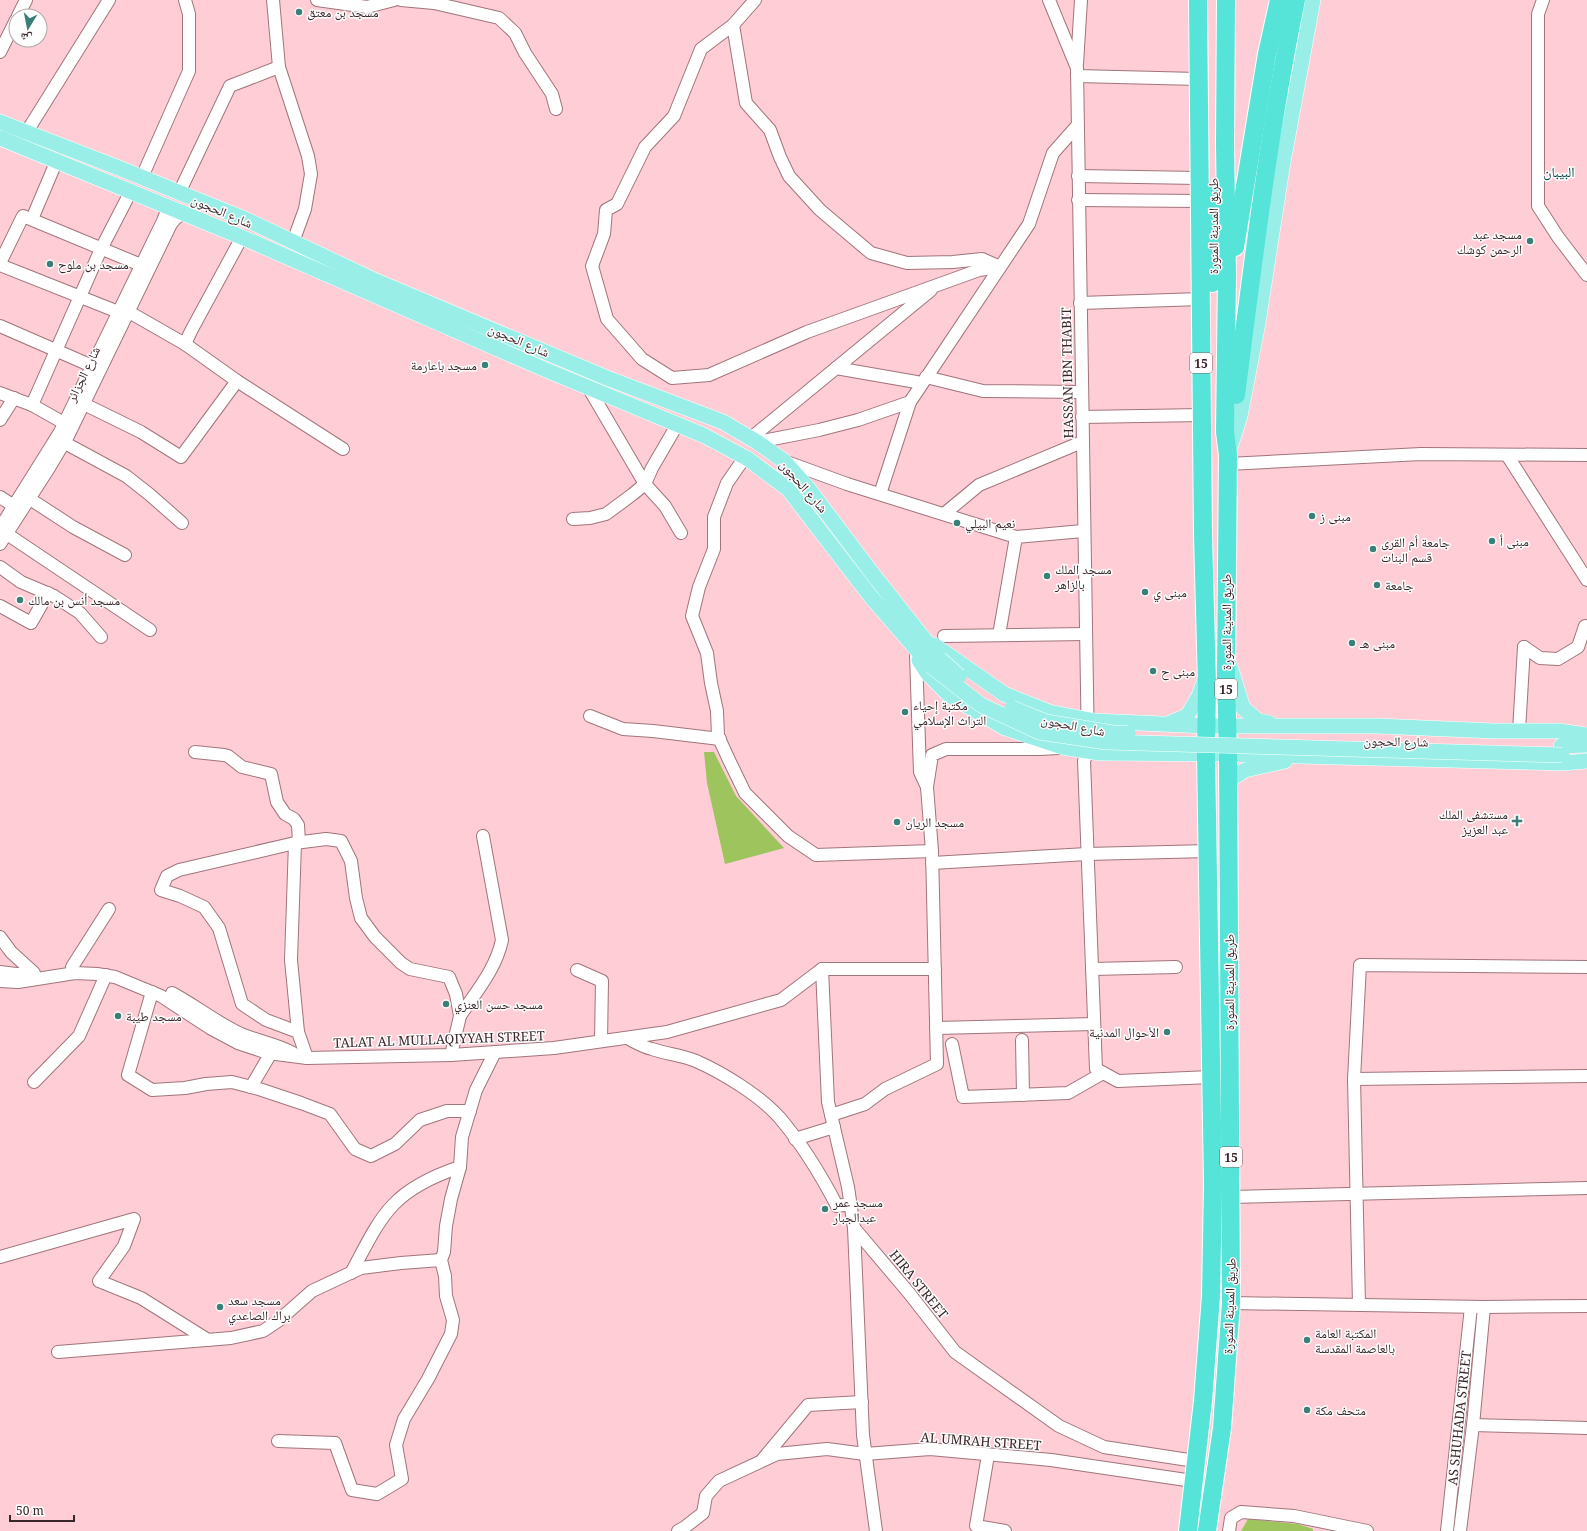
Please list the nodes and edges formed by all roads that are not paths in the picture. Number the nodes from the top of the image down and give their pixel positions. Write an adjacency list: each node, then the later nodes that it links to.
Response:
1 (110, 0): 28 (street)
2 (185, 0): 32 (street)
3 (273, 0): 22 (street)
4 (317, 0): 5 (street)
5 (394, 0)
6 (401, 0): 25 (street)
7 (755, 0): 19 (street)
8 (1049, 0): 18 (street, HASSAN IBN THABIT)
9 (1054, 0): 18 (street)
10 (1081, 0): 23 (street)
11 (1198, 0): 24 (highway, طريق المدينة المنورة / 15)
12 (1221, 0): 77 (highway, طريق المدينة المنورة / 15)
13 (1226, 0): 72 (highway)
14 (1278, 0): 72 (highway)
15 (1296, 0): 72 (highway)
16 (1313, 0): 81 (main road)
17 (1542, 0): 47 (street)
18 (1055, 13): 23 (street, HASSAN IBN THABIT)
19 (733, 25): 46 (street); 48 (street)
20 (8, 36): 21 (street)
21 (0, 52)
22 (279, 67): 35 (street); 42 (street)
23 (1077, 72): 24 (street); 27 (street, HASSAN IBN THABIT)
24 (1198, 79): 33 (highway, طريق المدينة المنورة / 15)
25 (556, 109)
26 (0, 122): 28 (main road, شارع الحجون)
27 (1077, 126): 31 (street, HASSAN IBN THABIT); 46 (street)
28 (26, 133): 32 (main road, شارع الحجون)
29 (0, 138): 30 (main road, شارع الحجون)
30 (57, 160): 34 (main road, شارع الحجون); 40 (street)
31 (1078, 176): 33 (street); 36 (street, HASSAN IBN THABIT)
32 (142, 177): 35 (main road, شارع الحجون)
33 (1199, 178): 37 (highway, طريق المدينة المنورة / 15)
34 (131, 191): 38 (main road, شارع الحجون); 43 (street)
35 (179, 193): 42 (main road, شارع الحجون)
36 (1078, 200): 37 (street); 51 (street, HASSAN IBN THABIT)
37 (1199, 201): 50 (highway, طريق المدينة المنورة / 15)
38 (165, 206): 39 (main road, شارع الحجون); 45 (street, شارع الجزائر)
39 (183, 213): 41 (main road, شارع الحجون); 52 (street, شارع الجزائر)
40 (32, 219): 43 (street); 44 (street)
41 (242, 237): 54 (street); 60 (main road, شارع الحجون)
42 (292, 242): 73 (main road, شارع الحجون)
43 (101, 249): 45 (street); 49 (street)
44 (0, 264): 49 (street)
45 (142, 265): 52 (street, شارع الجزائر)
46 (1000, 267): 48 (street); 58 (street)
47 (1587, 275)
48 (937, 285): 57 (street)
49 (80, 296): 52 (street); 55 (street)
50 (1201, 299): 51 (street); 67 (highway, طريق المدينة المنورة / 15)
51 (1080, 302): 61 (street, HASSAN IBN THABIT)
52 (125, 314): 54 (street); 56 (street, شارع الجزائر); 65 (street, شارع الجزائر)
53 (0, 326): 55 (street)
54 (185, 344): 59 (street)
55 (56, 351): 56 (street); 66 (street)
56 (92, 366): 70 (street, شارع الجزائر)
57 (836, 368): 58 (street); 73 (street)
58 (924, 380): 61 (street); 64 (street)
59 (237, 381): 65 (street); 76 (street)
60 (588, 387): 71 (main road, شارع الحجون); 83 (street)
61 (1081, 392): 68 (street, HASSAN IBN THABIT)
62 (0, 393): 63 (street)
63 (14, 398): 66 (street); 69 (street)
64 (910, 402): 73 (street); 84 (street)
65 (84, 404): 75 (street, شارع الجزائر)
66 (32, 405): 70 (street)
67 (1202, 415): 68 (street); 77 (highway, طريق المدينة المنورة / 15)
68 (1082, 417): 74 (street, HASSAN IBN THABIT)
69 (0, 420)
70 (64, 423): 87 (street, شارع الجزائر)
71 (677, 425): 80 (main road, شارع الحجون); 83 (street)
72 (1226, 432): 81 (highway, طريق المدينة المنورة / 15)
73 (754, 440): 82 (main road, شارع الحجون)
74 (1082, 442): 88 (street); 92 (street, HASSAN IBN THABIT)
75 (64, 443): 86 (street, شارع الجزائر); 90 (street)
76 (343, 449)
77 (1202, 450): 112 (highway, طريق المدينة المنورة / 15)
78 (1506, 455): 79 (street); 81 (street); 98 (street)
79 (1587, 455)
80 (745, 457): 101 (main road, شارع الحجون); 121 (street)
81 (1228, 459): 109 (highway, طريق المدينة المنورة / 15)
82 (784, 461): 84 (street); 108 (main road, شارع الحجون)
83 (645, 484): 89 (street); 93 (street)
84 (880, 494): 88 (street)
85 (0, 497): 87 (street)
86 (30, 499): 91 (street, شارع الجزائر); 96 (street)
87 (14, 506): 91 (street, شارع الجزائر)
88 (944, 514): 94 (street)
89 (573, 519)
90 (182, 523)
91 (3, 531): 95 (street, شارع الجزائر); 102 (street)
92 (1083, 532): 94 (street); 104 (street, HASSAN IBN THABIT)
93 (681, 533)
94 (1016, 537): 106 (street)
95 (0, 544)
96 (125, 555)
97 (0, 567): 99 (street)
98 (1587, 580)
99 (48, 593): 100 (street); 107 (street)
100 (0, 606)
101 (897, 627): 110 (main road); 111 (main road, شارع الحجون)
102 (150, 630)
103 (1587, 630): 119 (street)
104 (1085, 634): 106 (street); 114 (street, HASSAN IBN THABIT)
105 (944, 636): 106 (street)
106 (999, 636)
107 (101, 637)
108 (925, 640): 111 (main road, شارع الحجون); 114 (main road)
109 (1226, 653): 117 (highway, طريق المدينة المنورة / 15); 118 (main road)
110 (916, 656): 123 (main road); 133 (street)
111 (936, 662): 124 (main road, شارع الحجون, bridge)
112 (1207, 672): 115 (main road); 116 (highway, طريق المدينة المنورة / 15)
113 (590, 716): 121 (street)
114 (1087, 719): 115 (main road); 125 (street, HASSAN IBN THABIT)
115 (1167, 724): 116 (main road)
116 (1206, 726): 117 (main road); 127 (highway, طريق المدينة المنورة / 15)
117 (1227, 726): 118 (main road); 128 (highway, طريق المدينة المنورة / 15)
118 (1292, 727): 119 (main road)
119 (1519, 731): 120 (main road)
120 (1587, 735)
121 (720, 739): 138 (street)
122 (1587, 745): 124 (main road, شارع الحجون)
123 (1062, 747): 125 (main road); 133 (street)
124 (1561, 750): 129 (main road, شارع الحجون)
125 (1088, 751): 127 (main road); 137 (street, HASSAN IBN THABIT)
126 (195, 752): 135 (street)
127 (1206, 754): 128 (main road); 136 (highway, طريق المدينة المنورة / 15)
128 (1228, 754): 130 (main road); 132 (highway, طريق المدينة المنورة / 15)
129 (1587, 755)
130 (1304, 756): 131 (main road); 132 (main road)
131 (1587, 761)
132 (1228, 781): 178 (highway, طريق المدينة المنورة / 15)
133 (927, 787): 138 (street)
134 (483, 836): 153 (street)
135 (297, 843): 153 (street); 156 (street); 156 (street)
136 (1208, 850): 137 (street); 167 (highway, طريق المدينة المنورة / 15)
137 (1087, 854): 138 (street); 146 (street, HASSAN IBN THABIT)
138 (932, 857): 145 (street)
139 (109, 909): 141 (street)
140 (0, 937): 149 (street)
141 (72, 967): 149 (street); 164 (street)
142 (1176, 967): 146 (street)
143 (1587, 967): 168 (street)
144 (822, 969): 145 (street); 157 (street, TALAT AL MULLAQIYYAH STREET); 173 (street)
145 (935, 969): 155 (street)
146 (1092, 969): 154 (street, HASSAN IBN THABIT)
147 (577, 970): 159 (street)
148 (0, 972): 149 (street)
149 (34, 973)
150 (106, 975): 151 (street, TALAT AL MULLAQIYYAH STREET); 152 (street, TALAT AL MULLAQIYYAH STREET); 169 (street)
151 (0, 981)
152 (152, 992): 162 (street, TALAT AL MULLAQIYYAH STREET); 170 (street)
153 (460, 1016): 163 (street)
154 (1094, 1024): 155 (street); 165 (street, HASSAN IBN THABIT)
155 (936, 1028): 173 (street)
156 (298, 1032): 164 (street)
157 (627, 1038): 159 (street, TALAT AL MULLAQIYYAH STREET); 174 (street)
158 (1022, 1040): 171 (street)
159 (601, 1041): 161 (street, TALAT AL MULLAQIYYAH STREET)
160 (952, 1044): 171 (street)
161 (495, 1052): 163 (street, TALAT AL MULLAQIYYAH STREET); 172 (street)
162 (271, 1053): 164 (street, TALAT AL MULLAQIYYAH STREET); 170 (street)
163 (451, 1055): 164 (street, TALAT AL MULLAQIYYAH STREET)
164 (303, 1058)
165 (1104, 1073): 167 (street); 171 (street)
166 (1587, 1076): 168 (street)
167 (1211, 1077): 197 (highway, طريق المدينة المنورة / 15)
168 (1354, 1079): 177 (street)
169 (34, 1082)
170 (251, 1087): 172 (street)
171 (1022, 1095)
172 (470, 1111): 175 (street)
173 (832, 1121): 174 (street); 179 (street)
174 (795, 1139): 179 (street)
175 (460, 1167): 182 (street); 183 (street)
176 (1587, 1188): 177 (street)
177 (1356, 1194): 178 (street); 185 (street)
178 (1231, 1197): 184 (highway, طريق المدينة المنورة / 15)
179 (851, 1204): 180 (street)
180 (854, 1228): 191 (street); 197 (street, HIRA STREET)
181 (0, 1257): 189 (street)
182 (441, 1260): 183 (street); 194 (street)
183 (351, 1273): 189 (street)
184 (1231, 1302): 185 (street); 206 (highway, طريق المدينة المنورة / 15)
185 (1359, 1305): 187 (street)
186 (1587, 1306): 188 (street)
187 (1470, 1307): 188 (street); 209 (street)
188 (1484, 1307): 192 (street, AS SHUHADA STREET)
189 (208, 1340): 190 (street)
190 (58, 1352)
191 (862, 1402): 195 (street); 198 (street)
192 (1473, 1426): 193 (street); 210 (street, AS SHUHADA STREET)
193 (1587, 1428)
194 (278, 1441)
195 (865, 1454): 196 (street, AL UMRAH STREET); 198 (street, AL UMRAH STREET); 202 (street)
196 (988, 1454): 199 (street, AL UMRAH STREET); 203 (street)
197 (1195, 1461): 199 (highway, طريق المدينة المنورة / 15)
198 (761, 1462): 201 (street, AL UMRAH STREET)
199 (1193, 1481): 200 (highway, طريق المدينة المنورة / 15)
200 (1190, 1511): 204 (street); 205 (highway, طريق المدينة المنورة / 15)
201 (678, 1531)
202 (876, 1531)
203 (1005, 1531)
204 (1184, 1531)
205 (1188, 1531)
206 (1207, 1531)
207 (1229, 1531): 208 (street)
208 (1367, 1531)
209 (1447, 1531)
210 (1460, 1531)

